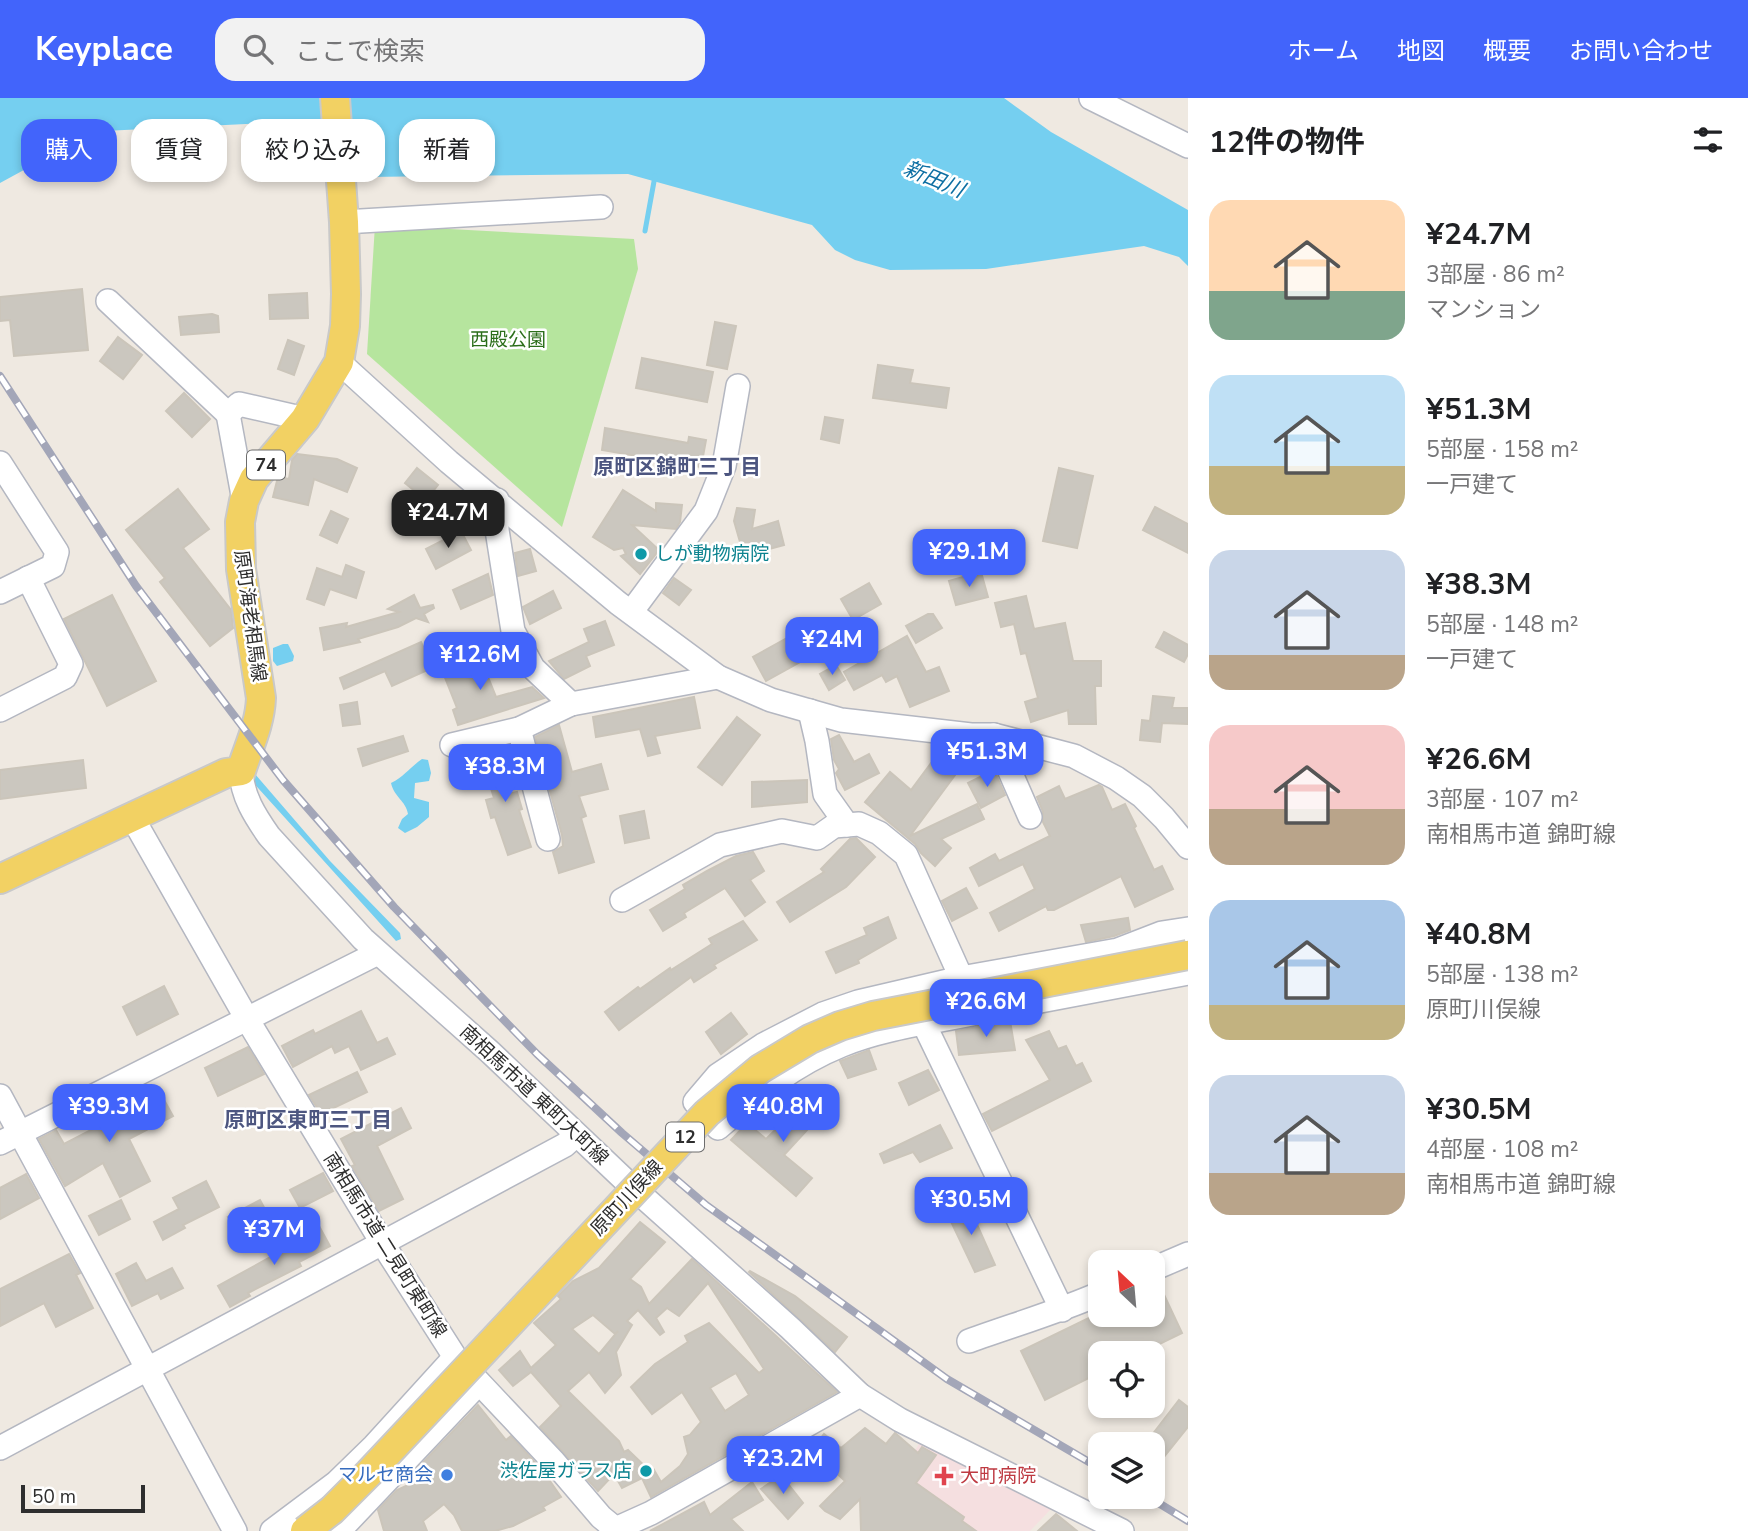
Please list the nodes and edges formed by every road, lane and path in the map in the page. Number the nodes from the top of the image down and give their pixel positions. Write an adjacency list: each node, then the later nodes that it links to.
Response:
1 (335, 98): 5 (main road, 原町海老相馬線 / 74)
2 (1091, 98): 3 (street)
3 (1188, 146)
4 (601, 207): 5 (street)
5 (344, 217): 7 (main road, 原町海老相馬線 / 74)
6 (108, 302): 9 (street)
7 (339, 362): 10 (main road, 原町海老相馬線 / 74); 12 (street)
8 (738, 386): 16 (street)
9 (228, 414): 10 (street); 13 (street)
10 (305, 419): 13 (main road, 原町海老相馬線 / 74)
11 (0, 463): 14 (street)
12 (497, 499): 16 (street); 18 (street)
13 (244, 501): 24 (main road, 原町海老相馬線 / 74)
14 (28, 578): 15 (street); 19 (street)
15 (0, 592)
16 (632, 611): 17 (street)
17 (718, 677): 18 (street); 20 (street)
18 (571, 704): 21 (street)
19 (0, 710)
20 (810, 711): 22 (street); 27 (street)
21 (519, 729): 23 (street); 28 (street)
22 (994, 734): 26 (street); 29 (street)
23 (452, 745)
24 (241, 771): 25 (main road); 33 (street, 南相馬市道 東町大町線)
25 (132, 817): 30 (main road); 37 (street, 南相馬市道 二見町東町線)
26 (1030, 817)
27 (847, 825): 31 (street); 36 (street)
28 (548, 839)
29 (1188, 847)
30 (0, 879)
31 (622, 900)
32 (1188, 929): 36 (street)
33 (379, 953): 37 (street); 40 (street, 南相馬市道 東町大町線)
34 (1188, 955): 55 (main road, 原町川俣線 / 12, bridge)
35 (1188, 973): 38 (street)
36 (962, 981): 38 (street)
37 (247, 1020): 41 (street); 43 (street, 南相馬市道 二見町東町線)
38 (924, 1024): 47 (street)
39 (0, 1096): 41 (street)
40 (576, 1135): 42 (street, 南相馬市道 東町大町線); 43 (street)
41 (10, 1138): 49 (street)
42 (635, 1190): 50 (street); 51 (street, 南相馬市道 東町大町線)
43 (383, 1243): 49 (street); 50 (street, 南相馬市道 二見町東町線)
44 (1188, 1254): 45 (street)
45 (1166, 1263)
46 (1088, 1299): 47 (street)
47 (1062, 1310): 48 (street)
48 (969, 1341)
49 (146, 1368): 52 (street); 53 (street)
50 (467, 1370): 54 (street); 56 (street); 57 (street, 南相馬市道 二見町東町線)
51 (860, 1395): 57 (street); 58 (street, 南相馬市道 東町大町線)
52 (0, 1448)
53 (234, 1531)
54 (272, 1531)
55 (305, 1531)
56 (339, 1531)
57 (615, 1531)
58 (1122, 1531)

